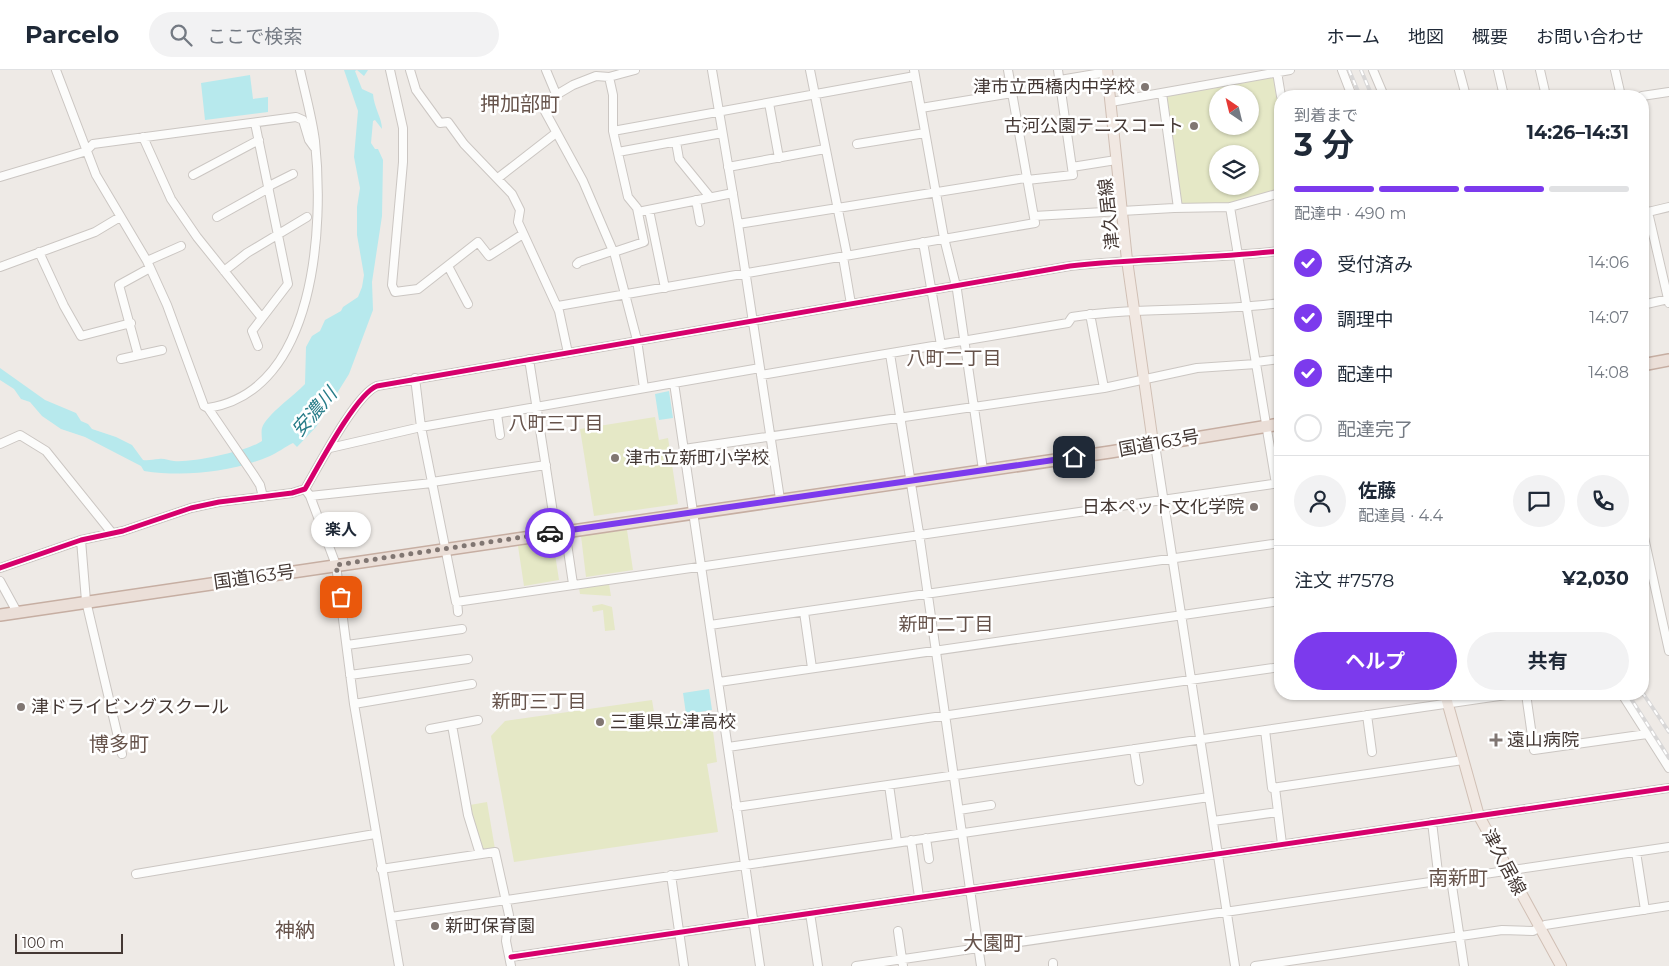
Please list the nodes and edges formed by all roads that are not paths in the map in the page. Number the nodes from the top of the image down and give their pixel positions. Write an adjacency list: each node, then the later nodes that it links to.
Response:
1 (56, 70): 51 (street)
2 (300, 70): 49 (street)
3 (390, 70): 96 (street)
4 (410, 70): 60 (street)
5 (546, 70): 33 (street)
6 (635, 70): 21 (street)
7 (712, 70): 39 (street)
8 (810, 70): 34 (street)
9 (1008, 70): 30 (street)
10 (1058, 70): 22 (street)
11 (1290, 70): 19 (street)
12 (1342, 70): 24 (street)
13 (1373, 70): 25 (street)
14 (1459, 70): 26 (street)
15 (1498, 70): 27 (street)
16 (1540, 70): 28 (street)
17 (1615, 70): 29 (street)
18 (1107, 71): 22 (street); 36 (main road, 津久居線)
19 (1277, 72): 23 (street); 32 (street)
20 (914, 73): 34 (street); 38 (street)
21 (609, 77): 33 (street); 41 (street)
22 (1060, 80): 56 (street)
23 (1280, 90)
24 (1350, 90)
25 (1381, 90)
26 (1464, 90)
27 (1503, 90)
28 (1545, 90)
29 (1620, 90)
30 (1012, 92): 38 (street); 61 (street)
31 (1669, 92): 35 (street)
32 (1162, 93): 36 (street); 71 (street)
33 (556, 94): 42 (street)
34 (814, 95): 37 (street); 50 (street)
35 (1649, 95)
36 (1111, 102): 54 (main road, 津久居線)
37 (769, 103): 39 (street); 53 (street)
38 (920, 108): 44 (street)
39 (719, 112): 41 (street); 43 (street)
40 (255, 123): 45 (street); 46 (street); 49 (street)
41 (613, 131): 52 (street)
42 (556, 133): 60 (street); 88 (street)
43 (722, 133): 47 (street); 55 (street)
44 (925, 133): 48 (street); 63 (street)
45 (143, 138): 51 (street); 98 (street)
46 (259, 140): 57 (street); 62 (street)
47 (676, 142): 52 (street); 66 (street)
48 (857, 144)
49 (315, 149): 138 (street)
50 (825, 149): 53 (street); 68 (street)
51 (87, 150): 59 (street); 77 (street)
52 (618, 152): 75 (street)
53 (779, 158): 55 (street)
54 (1116, 160): 56 (street); 74 (main road, 津久居線)
55 (728, 167): 64 (street)
56 (1072, 167): 61 (street)
57 (193, 174)
58 (293, 174): 62 (street)
59 (0, 177)
60 (498, 178): 84 (street)
61 (1027, 180): 63 (street); 76 (street)
62 (269, 187): 78 (street); 83 (street)
63 (936, 192): 68 (street); 85 (street)
64 (733, 193): 66 (street); 81 (street)
65 (1274, 195): 69 (street)
66 (710, 197): 67 (street)
67 (696, 200): 73 (street); 80 (street)
68 (837, 207): 81 (street); 91 (street)
69 (1230, 207): 71 (street); 92 (street)
70 (1669, 207): 72 (street)
71 (1178, 208): 74 (street)
72 (1649, 209)
73 (649, 210): 75 (street); 101 (street)
74 (1123, 210): 76 (street); 93 (main road, 津久居線)
75 (638, 212): 88 (street)
76 (1034, 216): 85 (street)
77 (120, 217): 89 (street); 95 (street)
78 (217, 218)
79 (307, 218): 83 (street)
80 (700, 222)
81 (738, 224): 99 (street)
82 (1649, 224): 104 (street)
83 (278, 234): 98 (street); 113 (street)
84 (523, 234): 96 (street); 109 (street)
85 (944, 238): 86 (street); 100 (street)
86 (923, 242): 91 (street); 102 (street)
87 (181, 246): 95 (street)
88 (614, 251): 94 (street); 103 (street)
89 (39, 252): 97 (street); 115 (street)
90 (1274, 252): 92 (street)
91 (845, 256): 99 (street); 106 (street)
92 (1240, 256): 93 (street); 110 (street)
93 (1127, 260): 100 (street); 111 (main road, 津久居線)
94 (577, 264)
95 (149, 265): 115 (street); 138 (street)
96 (448, 266): 105 (street)
97 (0, 267)
98 (224, 271): 113 (street)
99 (746, 274): 101 (street); 114 (street)
100 (954, 287): 102 (street); 117 (street)
101 (665, 288): 103 (street)
102 (931, 291): 106 (street); 118 (street)
103 (626, 294): 109 (street); 116 (street)
104 (1669, 300): 108 (street)
105 (468, 304)
106 (851, 304): 114 (street)
107 (1274, 304): 110 (street)
108 (1649, 304)
109 (558, 306): 121 (street)
110 (1247, 308): 111 (street); 128 (street)
111 (1134, 310): 112 (street); 132 (main road, 津久居線)
112 (1090, 314): 117 (street); 135 (street)
113 (262, 318): 119 (street)
114 (753, 321): 116 (street); 130 (street)
115 (131, 324): 123 (street)
116 (637, 340): 121 (street); 134 (street)
117 (964, 341): 118 (street); 137 (street)
118 (941, 345): 122 (street)
119 (258, 346)
120 (162, 350): 123 (street)
121 (568, 353): 124 (street)
122 (890, 354): 130 (street); 140 (street)
123 (138, 355): 125 (street)
124 (529, 358): 131 (street); 136 (street)
125 (122, 359)
126 (1274, 360): 128 (street)
127 (1669, 360): 129 (highway)
128 (1256, 363): 132 (street); 142 (street)
129 (1649, 364)
130 (760, 372): 133 (street); 145 (street)
131 (415, 378): 143 (street); 148 (street)
132 (1144, 380): 135 (street); 146 (main road, 津久居線)
133 (674, 383): 134 (street); 149 (street)
134 (644, 388): 136 (street)
135 (1104, 388): 137 (street)
136 (537, 407): 139 (street); 151 (street)
137 (974, 407): 140 (street); 152 (street)
138 (208, 408): 157 (street)
139 (496, 414): 143 (street); 144 (street)
140 (902, 417): 145 (street); 153 (street)
141 (1274, 425): 142 (highway, 国道163号)
142 (1266, 426): 146 (highway, 国道163号); 150 (street)
143 (421, 427): 148 (street); 154 (street)
144 (500, 435)
145 (770, 436): 149 (street); 158 (street)
146 (1153, 443): 152 (highway, 国道163号); 159 (street)
147 (0, 444): 162 (street)
148 (330, 448): 156 (street)
149 (684, 449): 160 (street)
150 (1274, 465)
151 (546, 466): 154 (street); 161 (street)
152 (983, 470): 153 (highway, 国道163号)
153 (911, 481): 158 (highway, 国道163号); 163 (street)
154 (432, 482): 156 (street); 166 (street)
155 (1274, 485): 159 (street)
156 (308, 493): 157 (street); 168 (street)
157 (263, 497): 162 (street)
158 (780, 499): 160 (highway, 国道163号)
159 (1163, 500): 163 (street); 167 (street)
160 (694, 512): 161 (highway, 国道163号); 169 (street)
161 (561, 531): 166 (highway, 国道163号); 173 (street)
162 (112, 534): 164 (street)
163 (918, 536): 169 (street); 174 (street)
164 (80, 540): 170 (street); 175 (street)
165 (1274, 544): 167 (street)
166 (444, 549): 168 (highway, 国道163号); 176 (street)
167 (1171, 558): 174 (street); 182 (street)
168 (336, 565): 175 (highway, 国道163号); 185 (street)
169 (701, 566): 173 (street); 183 (street)
170 (0, 568)
171 (1649, 575): 187 (street)
172 (0, 581): 178 (street)
173 (573, 584): 176 (street)
174 (927, 593): 180 (street); 186 (street)
175 (86, 601): 178 (highway, 国道163号); 211 (street)
176 (457, 601): 179 (street)
177 (1274, 602): 182 (street)
178 (17, 612): 181 (highway, 国道163号)
179 (458, 612)
180 (804, 612): 183 (street); 189 (street)
181 (0, 615)
182 (1180, 616): 186 (street); 192 (street)
183 (710, 625): 193 (street)
184 (462, 629): 185 (street)
185 (347, 645): 191 (street)
186 (936, 650): 189 (street); 200 (street)
187 (1669, 652)
188 (468, 659): 191 (street)
189 (812, 668): 193 (street)
190 (1274, 668): 192 (street)
191 (350, 675): 199 (street)
192 (1190, 680): 200 (street); 207 (street)
193 (718, 682): 208 (street)
194 (472, 684): 199 (street)
195 (1438, 700): 201 (street)
196 (1447, 700): 212 (main road, 津久居線)
197 (1527, 700): 206 (street)
198 (1626, 700): 206 (street)
199 (354, 704): 228 (street)
200 (945, 714): 208 (street); 214 (street)
201 (1367, 715): 205 (street); 210 (street)
202 (478, 720): 203 (street)
203 (452, 725): 204 (street); 235 (street)
204 (430, 729)
205 (1265, 730): 207 (street); 217 (street)
206 (1647, 734): 213 (street)
207 (1200, 739): 209 (street); 219 (street)
208 (728, 747): 221 (street)
209 (1134, 749): 214 (street); 215 (street)
210 (1372, 752)
211 (122, 754)
212 (1462, 760): 217 (street); 224 (main road, 津久居線)
213 (1669, 768)
214 (954, 776): 216 (street); 222 (street)
215 (1139, 781)
216 (888, 785): 221 (street); 231 (street)
217 (1275, 788): 223 (street)
218 (1669, 788): 224 (street)
219 (1209, 797): 225 (street); 227 (street)
220 (991, 805): 222 (street)
221 (736, 806): 238 (street)
222 (959, 810): 227 (street)
223 (1278, 812): 225 (street); 232 (street)
224 (1480, 816): 226 (street); 240 (main road, 津久居線)
225 (1213, 821): 236 (street)
226 (1432, 822): 232 (street); 244 (street)
227 (962, 833): 229 (street); 245 (street)
228 (375, 834): 239 (street); 241 (street)
229 (926, 838): 230 (street); 237 (street)
230 (911, 840): 231 (street); 246 (street)
231 (897, 842): 238 (street)
232 (1282, 844): 236 (street)
233 (1669, 847): 234 (street)
234 (1636, 852): 240 (street); 249 (street)
235 (480, 854): 239 (street); 247 (street)
236 (1218, 854): 245 (street); 250 (street)
237 (929, 859)
238 (745, 864): 242 (street); 253 (street)
239 (381, 869): 252 (street)
240 (1508, 871): 243 (street); 254 (main road, 津久居線)
241 (136, 874)
242 (670, 875): 247 (street); 256 (street)
243 (1451, 879): 244 (street); 257 (street)
244 (1439, 881): 250 (street)
245 (970, 890): 246 (street); 258 (street)
246 (919, 897): 251 (street)
247 (504, 901): 252 (street); 259 (street)
248 (1669, 906): 249 (street)
249 (1645, 910): 254 (street)
250 (1227, 912): 258 (street); 268 (street)
251 (810, 913): 253 (street); 265 (street)
252 (391, 917): 261 (street)
253 (754, 921): 256 (street); 264 (street)
254 (1540, 927): 257 (street); 271 (main road, 津久居線)
255 (898, 931): 260 (street)
256 (679, 932): 259 (street); 263 (street)
257 (1459, 936): 269 (street); 270 (street)
258 (979, 948): 260 (street); 267 (street)
259 (511, 956): 262 (street)
260 (903, 963): 266 (street)
261 (399, 966)
262 (511, 966)
263 (684, 966)
264 (760, 966)
265 (818, 966)
266 (856, 966)
267 (981, 966)
268 (1235, 966)
269 (1255, 966)
270 (1464, 966)
271 (1561, 966)

